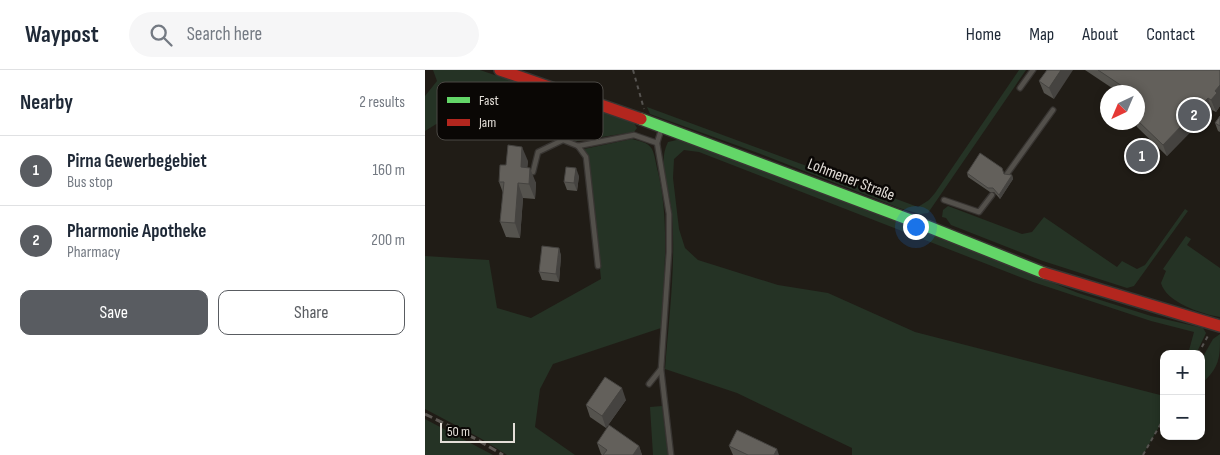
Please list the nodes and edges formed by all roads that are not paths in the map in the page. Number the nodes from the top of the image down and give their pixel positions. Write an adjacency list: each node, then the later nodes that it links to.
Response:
1 (500, 70): 3 (main road, Lohmener Straße)
2 (1033, 70): 4 (lane)
3 (535, 82)
4 (1020, 88)
5 (603, 105): 7 (main road, Lohmener Straße)
6 (1053, 110): 11 (lane)
7 (663, 126): 8 (lane); 15 (main road, Lohmener Straße)
8 (657, 143): 9 (lane); 16 (lane)
9 (578, 146): 10 (lane); 14 (lane)
10 (533, 172)
11 (1007, 174)
12 (992, 195): 13 (lane)
13 (944, 200)
14 (598, 266)
15 (1217, 326)
16 (661, 369): 17 (lane); 18 (lane)
17 (649, 384)
18 (671, 455)

